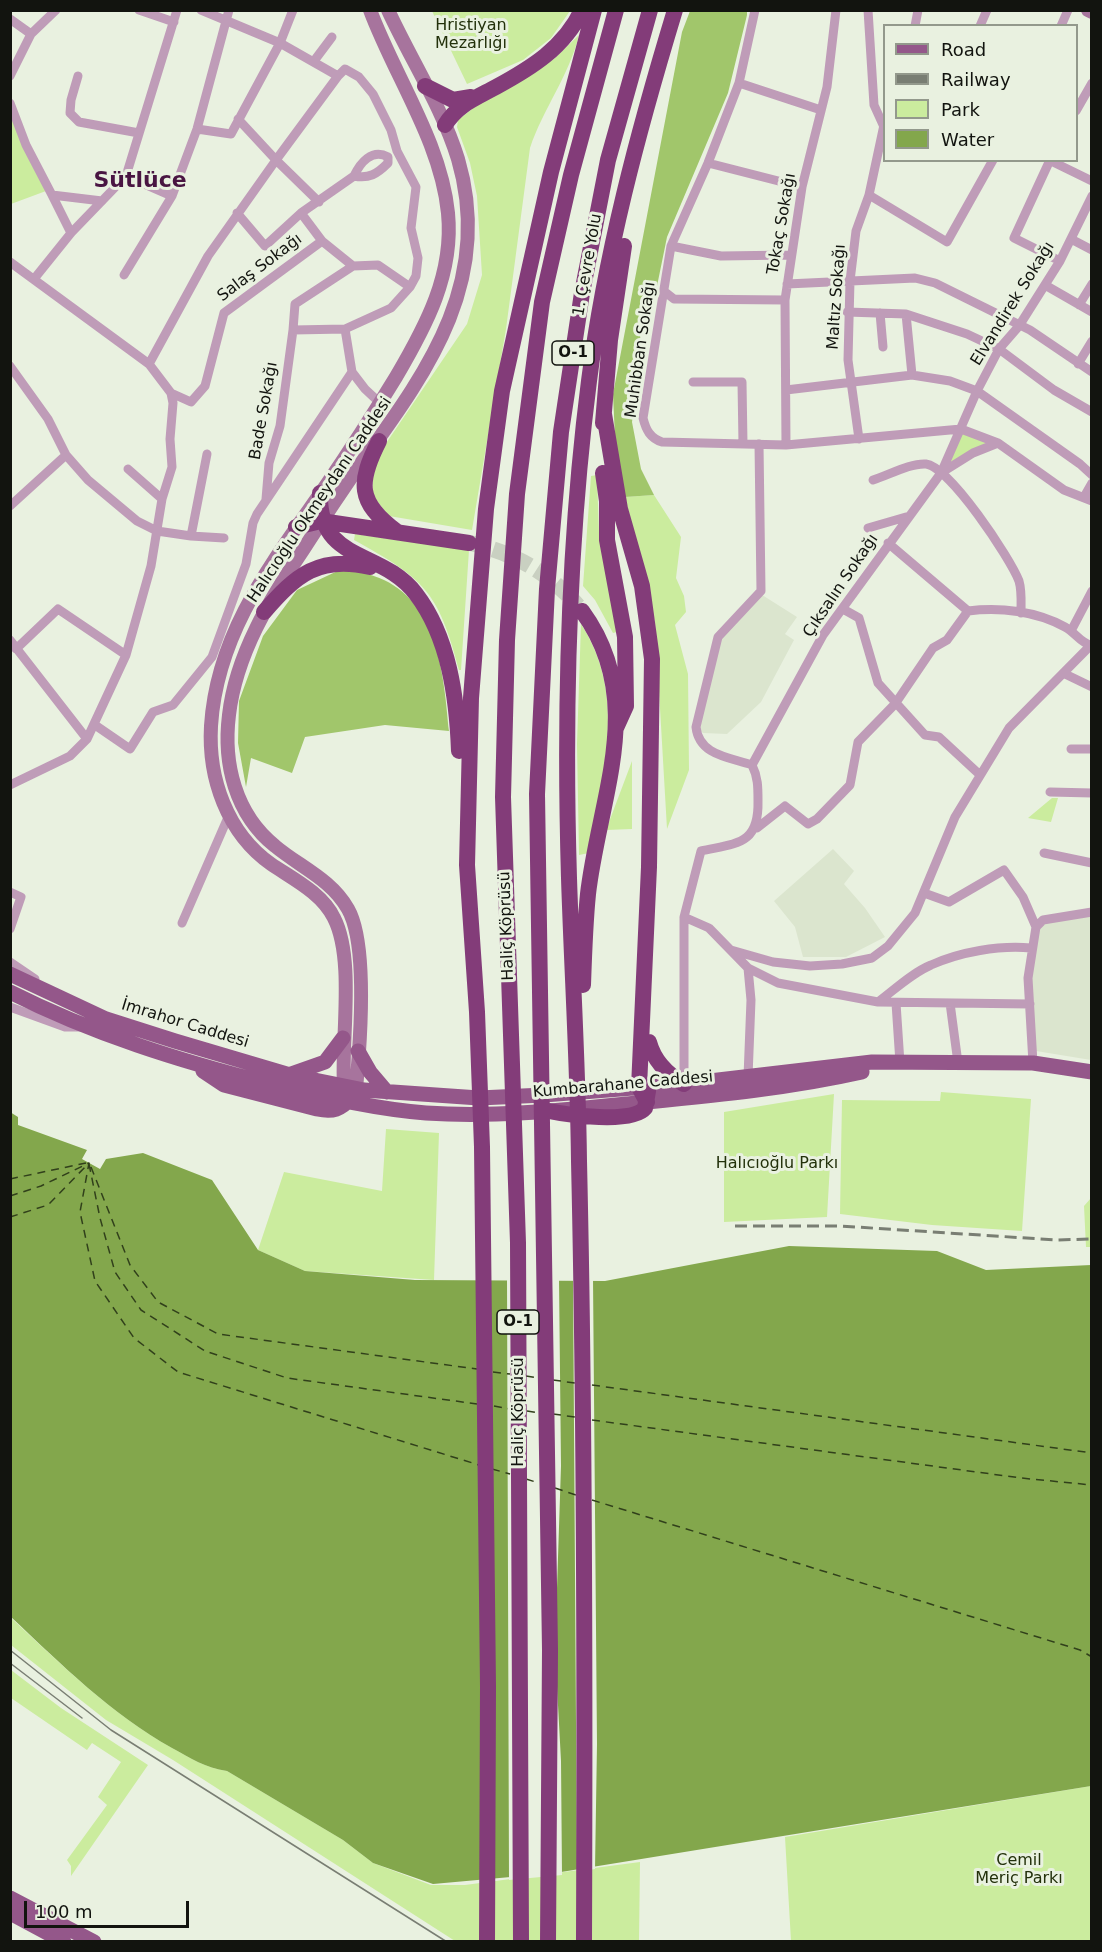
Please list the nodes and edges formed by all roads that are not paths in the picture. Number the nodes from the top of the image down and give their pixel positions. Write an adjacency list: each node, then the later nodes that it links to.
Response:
1 (56, 10): 23 (street)
2 (177, 10): 20 (street)
3 (201, 10): 18 (street)
4 (293, 10): 25 (street)
5 (370, 10): 46 (main road, Halıcıoğlu Okmeydanı Caddesi)
6 (388, 10): 32 (main road, Halıcıoğlu Okmeydanı Caddesi)
7 (582, 10): 33 (highway)
8 (594, 10): 151 (highway)
9 (616, 10): 209 (highway, Haliç Köprüsü / O-1)
10 (650, 10): 152 (highway, 1. Çevre Yolu / O-1)
11 (675, 10): 51 (highway)
12 (755, 10): 31 (street, Muhibban Sokağı)
13 (836, 10): 36 (street, Tokaç Sokağı)
14 (868, 10): 38 (street)
15 (987, 10): 21 (street)
16 (1068, 10): 22 (street)
17 (143, 11): 20 (street)
18 (227, 15): 25 (street); 40 (street)
19 (10, 20): 23 (street)
20 (174, 22): 42 (street)
21 (981, 24)
22 (1062, 24)
23 (31, 34): 27 (street)
24 (332, 37): 26 (street)
25 (280, 43): 26 (street); 37 (street)
26 (314, 61): 29 (street)
27 (10, 76)
28 (78, 76): 42 (street)
29 (338, 76): 41 (street); 45 (street)
30 (1092, 82): 35 (street)
31 (739, 83): 36 (street); 50 (street, Muhibban Sokağı)
32 (425, 86): 33 (highway); 39 (main road, Halıcıoğlu Okmeydanı Caddesi)
33 (481, 95): 39 (highway)
34 (10, 103): 56 (street)
35 (1078, 109)
36 (821, 110): 55 (street, Tokaç Sokağı)
37 (238, 119): 40 (street); 45 (street)
38 (883, 124)
39 (445, 125): 46 (main road); 109 (main road, Halıcıoğlu Okmeydanı Caddesi)
40 (197, 129): 58 (street)
41 (391, 130): 44 (street); 79 (street)
42 (139, 133): 52 (street)
43 (883, 133): 57 (street, Maltız Sokağı)
44 (382, 154): 53 (street); 53 (street)
45 (276, 160): 61 (street); 62 (street)
46 (436, 162): 104 (main road, Halıcıoğlu Okmeydanı Caddesi)
47 (992, 162): 57 (street)
48 (1050, 162): 70 (street)
49 (1052, 162): 54 (street)
50 (708, 163): 55 (street); 67 (street, Muhibban Sokağı)
51 (632, 171): 106 (highway); 198 (highway)
52 (126, 176): 58 (street); 60 (street)
53 (354, 176): 61 (street)
54 (1092, 182)
55 (802, 187): 69 (street, Tokaç Sokağı)
56 (52, 195): 60 (street); 64 (street)
57 (869, 195): 75 (street, Maltız Sokağı)
58 (172, 196): 73 (street)
59 (1092, 196): 65 (street, Elvandirek Sokağı)
60 (102, 201): 64 (street)
61 (319, 202): 63 (street)
62 (237, 213): 63 (street); 93 (street)
63 (301, 213): 66 (street)
64 (71, 233): 74 (street)
65 (1071, 239): 68 (street); 70 (street, Elvandirek Sokağı)
66 (322, 241): 72 (street); 103 (street, Salaş Sokağı)
67 (671, 246): 69 (street); 80 (street, Muhibban Sokağı)
68 (1092, 250)
69 (790, 255): 76 (street, Tokaç Sokağı)
70 (1060, 261): 78 (street, Elvandirek Sokağı)
71 (10, 262): 74 (street)
72 (353, 266): 79 (street); 89 (street, Bade Sokağı)
73 (124, 275)
74 (34, 279): 93 (street)
75 (850, 281): 76 (street); 83 (street, Maltız Sokağı); 87 (street)
76 (787, 284): 81 (street, Tokaç Sokağı)
77 (1092, 284): 82 (street)
78 (1045, 285): 82 (street); 87 (street, Elvandirek Sokağı)
79 (410, 287): 88 (street)
80 (665, 292): 81 (street); 110 (street, Muhibban Sokağı)
81 (785, 300): 101 (street, Tokaç Sokağı)
82 (1079, 305): 84 (street)
83 (848, 312): 85 (street); 100 (street, Maltız Sokağı)
84 (1092, 312)
85 (880, 313): 86 (street); 91 (street)
86 (906, 314): 92 (street); 98 (street)
87 (1019, 326): 92 (street, Elvandirek Sokağı); 94 (street)
88 (345, 329): 89 (street); 96 (street)
89 (293, 330): 123 (street, Bade Sokağı)
90 (1092, 341): 94 (street)
91 (884, 347)
92 (999, 349): 102 (street, Elvandirek Sokağı); 105 (street)
93 (149, 364): 103 (street)
94 (1078, 364): 97 (street)
95 (10, 366): 115 (street)
96 (352, 372): 104 (street); 123 (street)
97 (1092, 372)
98 (912, 375): 100 (street); 102 (street)
99 (693, 382): 110 (street)
100 (852, 382): 101 (street); 108 (street, Maltız Sokağı)
101 (786, 390): 113 (street, Tokaç Sokağı)
102 (977, 391): 107 (street, Elvandirek Sokağı); 118 (street)
103 (171, 393): 122 (street)
104 (380, 403): 121 (main road, Halıcıoğlu Okmeydanı Caddesi)
105 (1092, 412)
106 (604, 414): 155 (highway); 168 (highway)
107 (961, 429): 108 (street, Muhibban Sokağı); 112 (street); 117 (street, Çıksalın Sokağı)
108 (859, 439): 113 (street, Muhibban Sokağı)
109 (379, 441): 127 (main road, Halıcıoğlu Okmeydanı Caddesi); 131 (highway)
110 (743, 444): 111 (street, Muhibban Sokağı)
111 (759, 444): 113 (street, Muhibban Sokağı); 159 (street)
112 (998, 444): 117 (street); 124 (street)
113 (786, 445)
114 (207, 454): 132 (street)
115 (66, 455): 125 (street); 130 (street)
116 (128, 469): 122 (street)
117 (941, 473): 119 (street); 126 (street, Çıksalın Sokağı); 142 (street)
118 (1092, 475)
119 (873, 480)
120 (1092, 483): 124 (street)
121 (320, 493): 127 (highway); 128 (main road, Halıcıoğlu Okmeydanı Caddesi)
122 (162, 499): 130 (street)
123 (266, 499): 148 (street)
124 (1088, 499)
125 (10, 506)
126 (906, 517): 129 (street); 135 (street, Çıksalın Sokağı)
127 (321, 521): 128 (highway); 131 (highway); 136 (highway); 141 (main road, Halıcıoğlu Okmeydanı Caddesi)
128 (296, 526): 148 (main road, Halıcıoğlu Okmeydanı Caddesi)
129 (868, 528)
130 (157, 531): 132 (street); 147 (street)
131 (397, 531): 134 (highway)
132 (191, 536): 133 (street)
133 (224, 537)
134 (469, 543)
135 (888, 543): 138 (street, Çıksalın Sokağı); 140 (street)
136 (396, 574): 141 (highway); 151 (highway)
137 (1092, 591): 143 (street)
138 (843, 609): 153 (street); 159 (street, Çıksalın Sokağı)
139 (582, 611): 155 (highway)
140 (968, 611): 142 (street); 153 (street)
141 (264, 612): 191 (main road, Halıcıoğlu Okmeydanı Caddesi)
142 (1021, 613): 143 (street)
143 (1071, 631): 145 (street)
144 (10, 640): 146 (street)
145 (1091, 646): 149 (street)
146 (16, 649): 147 (street); 156 (street)
147 (126, 655): 154 (street)
148 (217, 659): 154 (street); 164 (main road, Halıcıoğlu Okmeydanı Caddesi)
149 (1063, 673): 150 (street); 160 (street)
150 (1092, 687)
151 (463, 698): 208 (highway)
152 (542, 704): 210 (highway, Haliç Köprüsü / O-1)
153 (895, 704): 160 (street); 165 (street)
154 (94, 725): 156 (street)
155 (616, 728): 198 (highway)
156 (87, 739): 161 (street)
157 (1071, 749): 158 (street)
158 (1092, 749)
159 (752, 765): 165 (street)
160 (980, 774): 170 (street)
161 (10, 784)
162 (1050, 792): 163 (street)
163 (1092, 793)
164 (229, 815): 173 (street); 189 (main road, Halıcıoğlu Okmeydanı Caddesi)
165 (753, 831): 172 (street)
166 (1044, 853): 167 (street)
167 (1092, 863)
168 (649, 867): 190 (highway); 202 (highway)
169 (10, 892): 175 (street)
170 (924, 893): 174 (street); 177 (street)
171 (1092, 912): 174 (street)
172 (684, 917): 177 (street); 199 (street)
173 (182, 923)
174 (1036, 927): 176 (street)
175 (10, 929)
176 (1031, 948): 182 (street); 186 (street)
177 (729, 950): 179 (street)
178 (10, 962): 183 (street)
179 (748, 968): 182 (street); 197 (street)
180 (10, 974): 183 (main road, İmrahor Caddesi)
181 (10, 992): 188 (main road, İmrahor Caddesi)
182 (878, 1002): 184 (street)
183 (69, 1003): 196 (main road, İmrahor Caddesi)
184 (896, 1003): 185 (street); 192 (street)
185 (950, 1003): 186 (street); 193 (street)
186 (1030, 1004): 194 (street)
187 (10, 1007): 188 (street)
188 (89, 1027): 200 (main road, İmrahor Caddesi)
189 (343, 1038): 196 (main road); 200 (main road, Halıcıoğlu Okmeydanı Caddesi)
190 (649, 1042): 199 (highway); 202 (highway)
191 (358, 1051): 200 (main road, Halıcıoğlu Okmeydanı Caddesi); 201 (main road)
192 (900, 1063): 193 (main road, Kumbarahane Caddesi); 197 (main road, Kumbarahane Caddesi); 202 (main road, Kumbarahane Caddesi)
193 (958, 1063): 194 (main road, Kumbarahane Caddesi)
194 (1033, 1063): 195 (main road, Kumbarahane Caddesi)
195 (1092, 1072)
196 (290, 1075): 200 (main road, İmrahor Caddesi)
197 (748, 1077): 199 (main road, Kumbarahane Caddesi)
198 (577, 1079): 211 (highway)
199 (684, 1084): 202 (main road, Kumbarahane Caddesi)
200 (349, 1092): 201 (main road, Kumbarahane Caddesi); 203 (main road, Kumbarahane Caddesi)
201 (387, 1092): 202 (main road, Kumbarahane Caddesi)
202 (645, 1092): 203 (highway)
203 (549, 1111)
204 (10, 1898): 207 (main road)
205 (10, 1914): 206 (main road)
206 (64, 1941)
207 (94, 1941)
208 (487, 1941)
209 (521, 1941)
210 (548, 1941)
211 (584, 1941)

